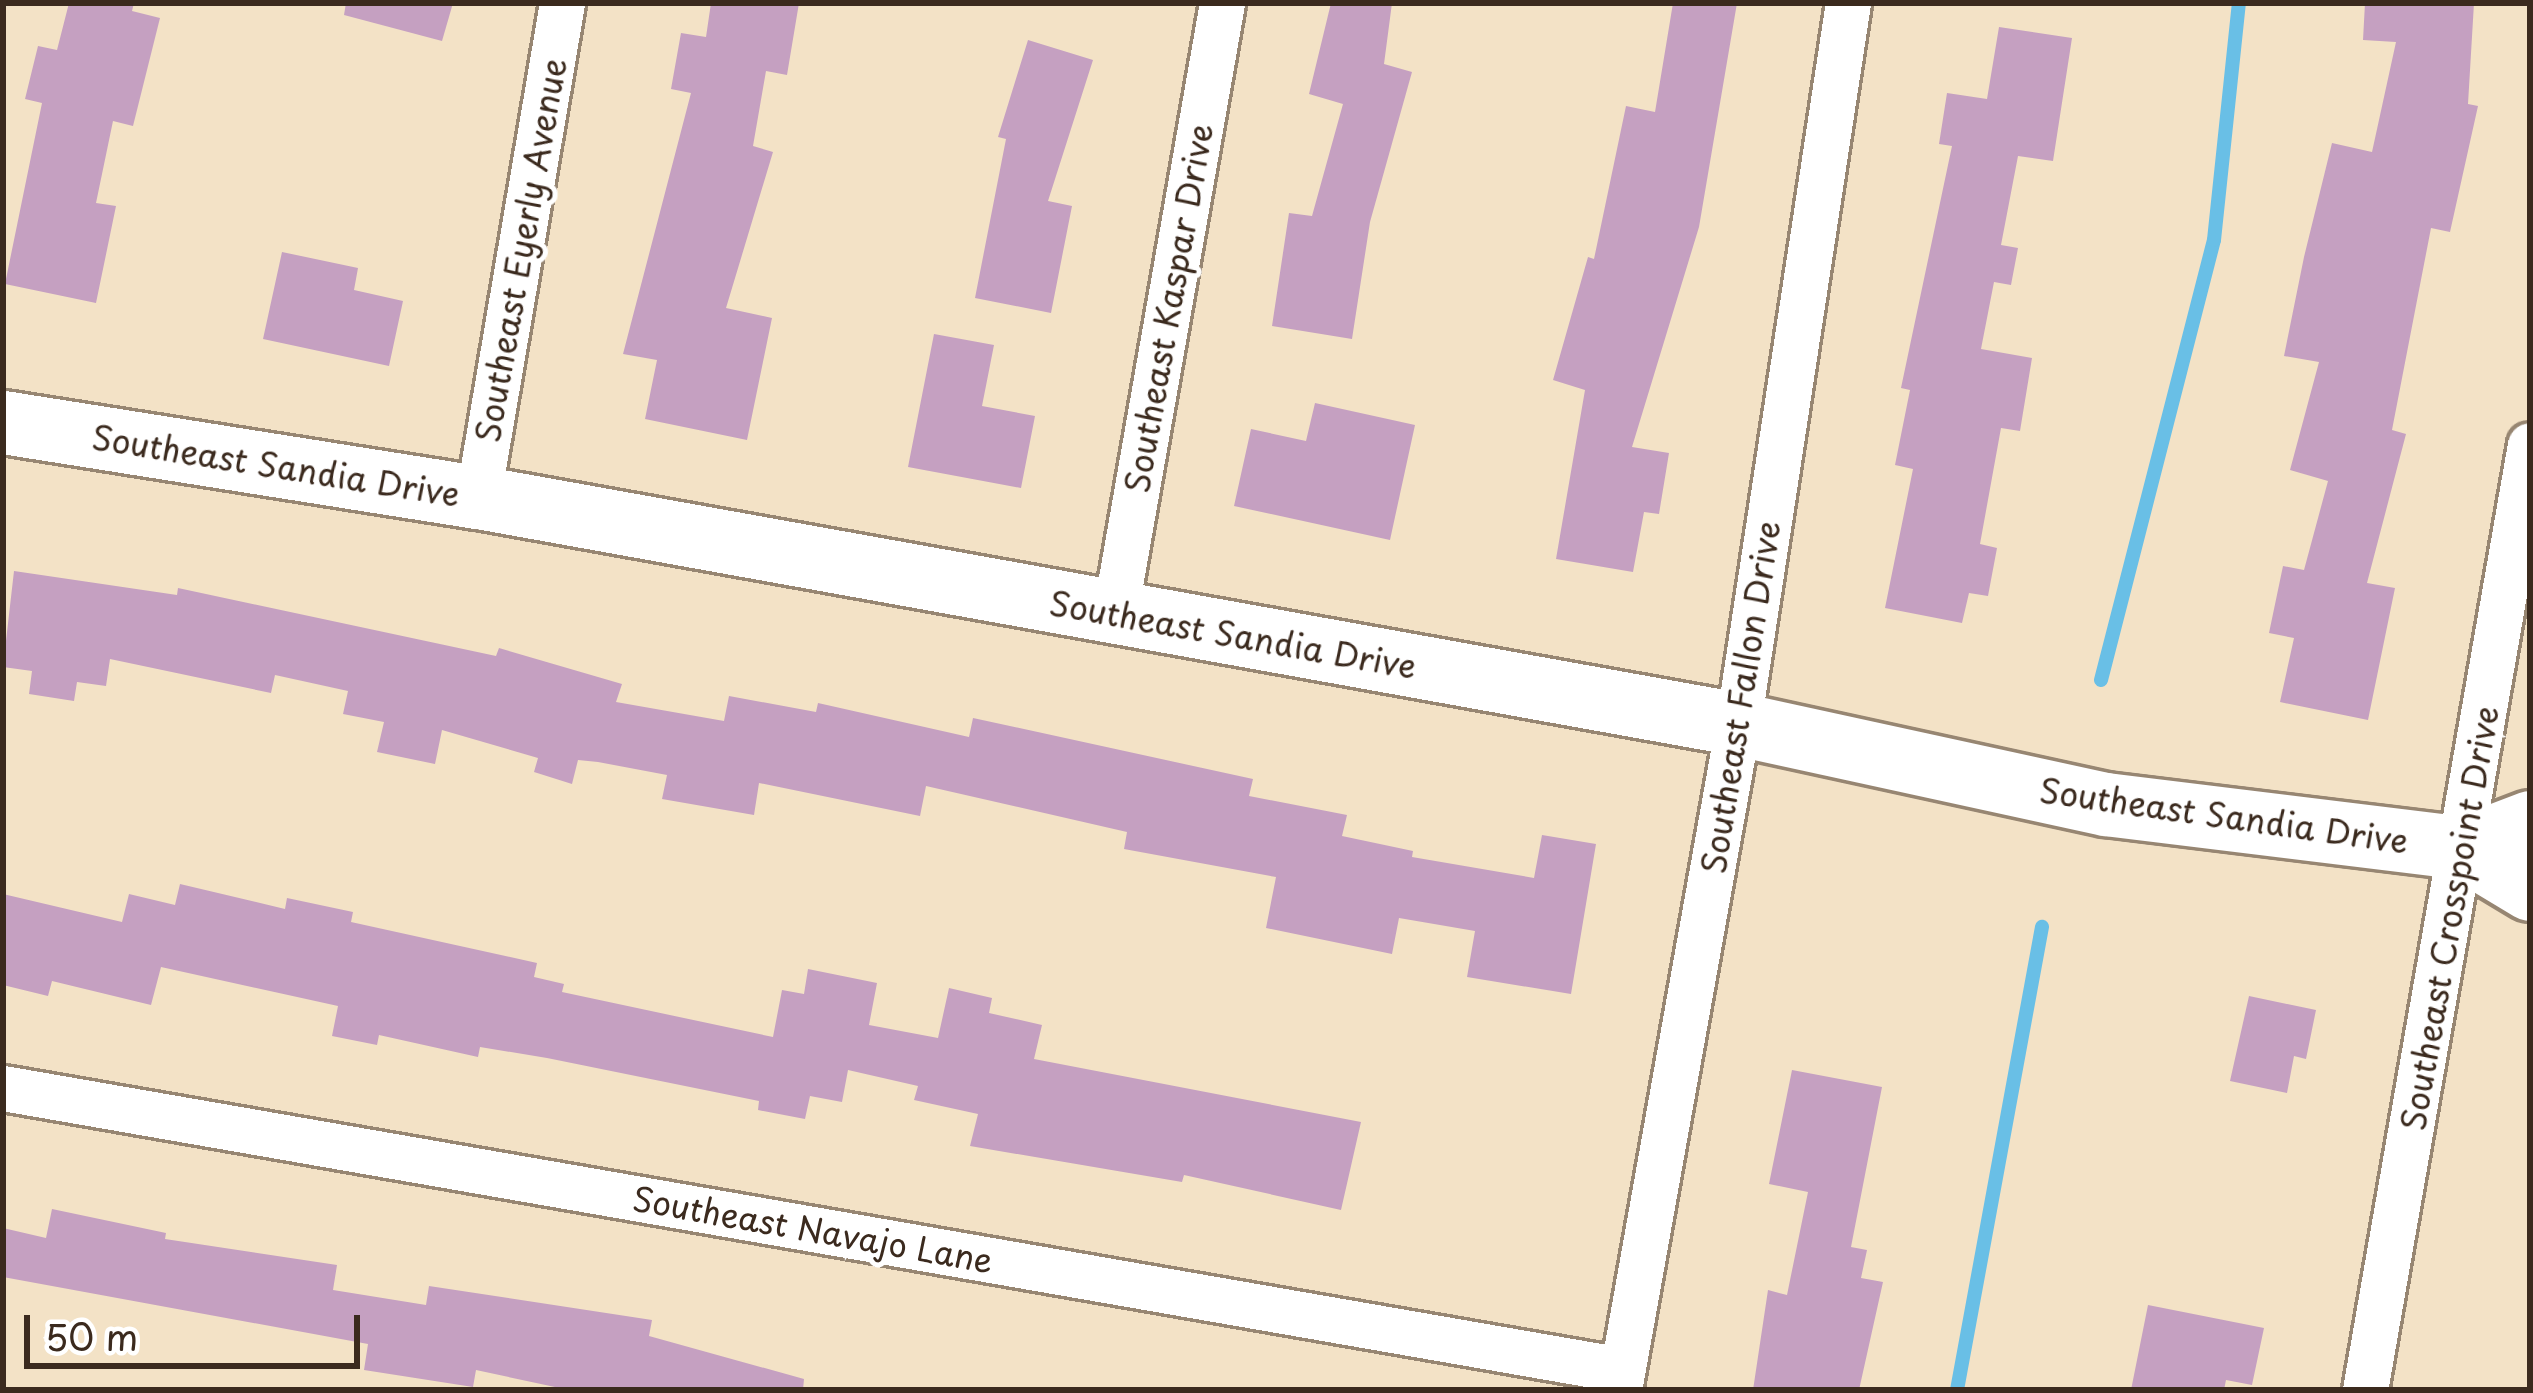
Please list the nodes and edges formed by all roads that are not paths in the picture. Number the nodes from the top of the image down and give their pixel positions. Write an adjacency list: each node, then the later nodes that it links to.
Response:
1 (562, 3): 6 (street, Southeast Eyerly Avenue)
2 (1222, 3): 7 (street, Southeast Kaspar Drive)
3 (1849, 3): 8 (street, Southeast Fallon Drive)
4 (3, 422): 6 (street, Southeast Sandia Drive)
5 (2530, 445): 10 (street, Southeast Crosspoint Drive)
6 (478, 497): 7 (street, Southeast Sandia Drive)
7 (1115, 613): 8 (street, Southeast Sandia Drive)
8 (1738, 724): 10 (street, Southeast Sandia Drive); 13 (street, Southeast Fallon Drive)
9 (2530, 822): 10 (street, Southeast Sandia Drive)
10 (2462, 848): 11 (street, Southeast Sandia Drive); 14 (street, Southeast Crosspoint Drive)
11 (2530, 889)
12 (3, 1088): 13 (street, Southeast Navajo Lane)
13 (1620, 1380)
14 (2365, 1390)

